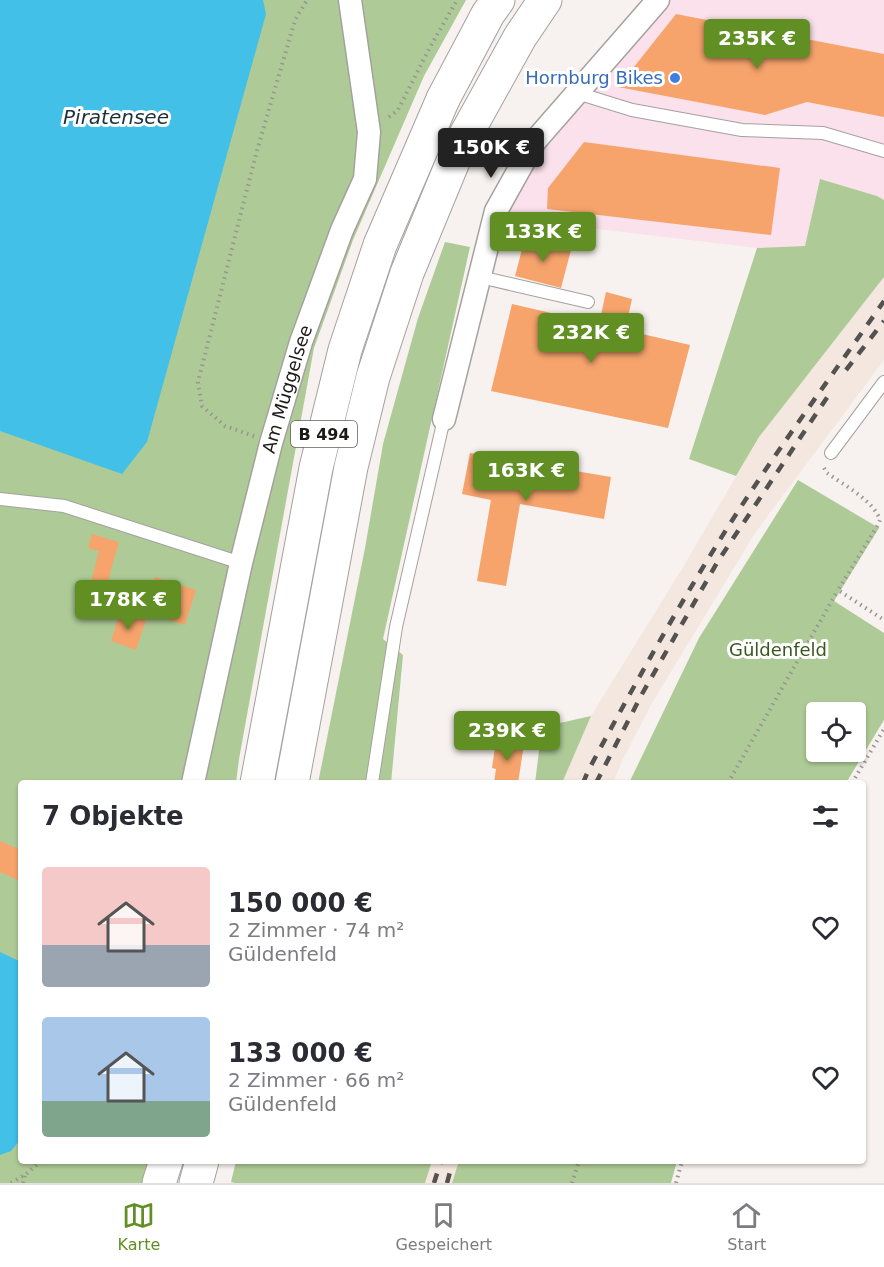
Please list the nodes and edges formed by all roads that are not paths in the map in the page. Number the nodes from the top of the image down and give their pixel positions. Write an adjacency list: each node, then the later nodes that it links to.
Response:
1 (350, 0): 13 (street, Am Müggelsee)
2 (498, 0): 15 (main road, B 494)
3 (545, 0): 16 (main road, B 494)
4 (658, 0): 5 (street)
5 (577, 93): 6 (lane); 7 (street)
6 (884, 151)
7 (480, 277): 8 (lane); 10 (street)
8 (588, 302)
9 (884, 382): 11 (lane)
10 (444, 419): 17 (lane)
11 (831, 453)
12 (0, 499): 13 (lane)
13 (241, 563): 14 (street, Am Müggelsee)
14 (195, 780)
15 (258, 780)
16 (293, 780)
17 (372, 780)
18 (165, 1164): 20 (main road)
19 (201, 1164): 21 (main road)
20 (159, 1183)
21 (196, 1183)

